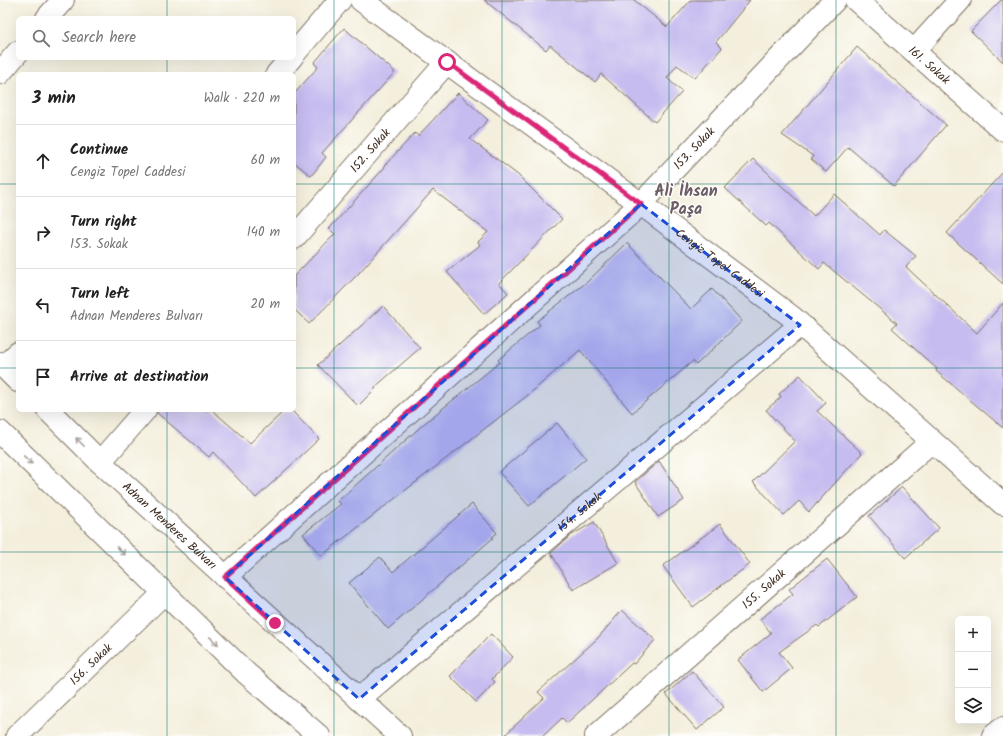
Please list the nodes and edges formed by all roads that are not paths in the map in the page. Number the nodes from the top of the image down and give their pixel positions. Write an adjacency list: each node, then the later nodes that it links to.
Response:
1 (63, 0): 7 (street)
2 (340, 0): 9 (street)
3 (361, 0): 12 (street, Cengiz Topel Caddesi)
4 (835, 0): 16 (street, 153. Sokak)
5 (856, 0): 8 (street, 161. Sokak)
6 (960, 0): 8 (street)
7 (49, 16)
8 (914, 51): 15 (street, 161. Sokak)
9 (296, 52)
10 (16, 54): 14 (street)
11 (289, 60): 13 (street)
12 (447, 62): 16 (street, Cengiz Topel Caddesi); 17 (street, 152. Sokak)
13 (279, 72)
14 (0, 73)
15 (1003, 130)
16 (641, 204): 18 (street, Cengiz Topel Caddesi); 25 (street, 153. Sokak)
17 (296, 236)
18 (800, 325): 22 (street, Cengiz Topel Caddesi); 27 (street, 154. Sokak)
19 (50, 412): 23 (street, Adnan Menderes Bulvarı, one-way to 19)
20 (143, 412): 23 (street)
21 (0, 432): 26 (street, one-way to 26)
22 (931, 442): 24 (street, Cengiz Topel Caddesi); 32 (street, 155. Sokak)
23 (100, 462): 25 (street, Adnan Menderes Bulvarı)
24 (1003, 504)
25 (225, 577): 27 (street, Adnan Menderes Bulvarı, one-way to 25)
26 (164, 593): 29 (street, 156. Sokak); 30 (street, one-way to 30)
27 (359, 699): 31 (street, Adnan Menderes Bulvarı)
28 (1003, 728): 33 (street)
29 (17, 736)
30 (319, 736)
31 (400, 736)
32 (596, 736)
33 (993, 736)

